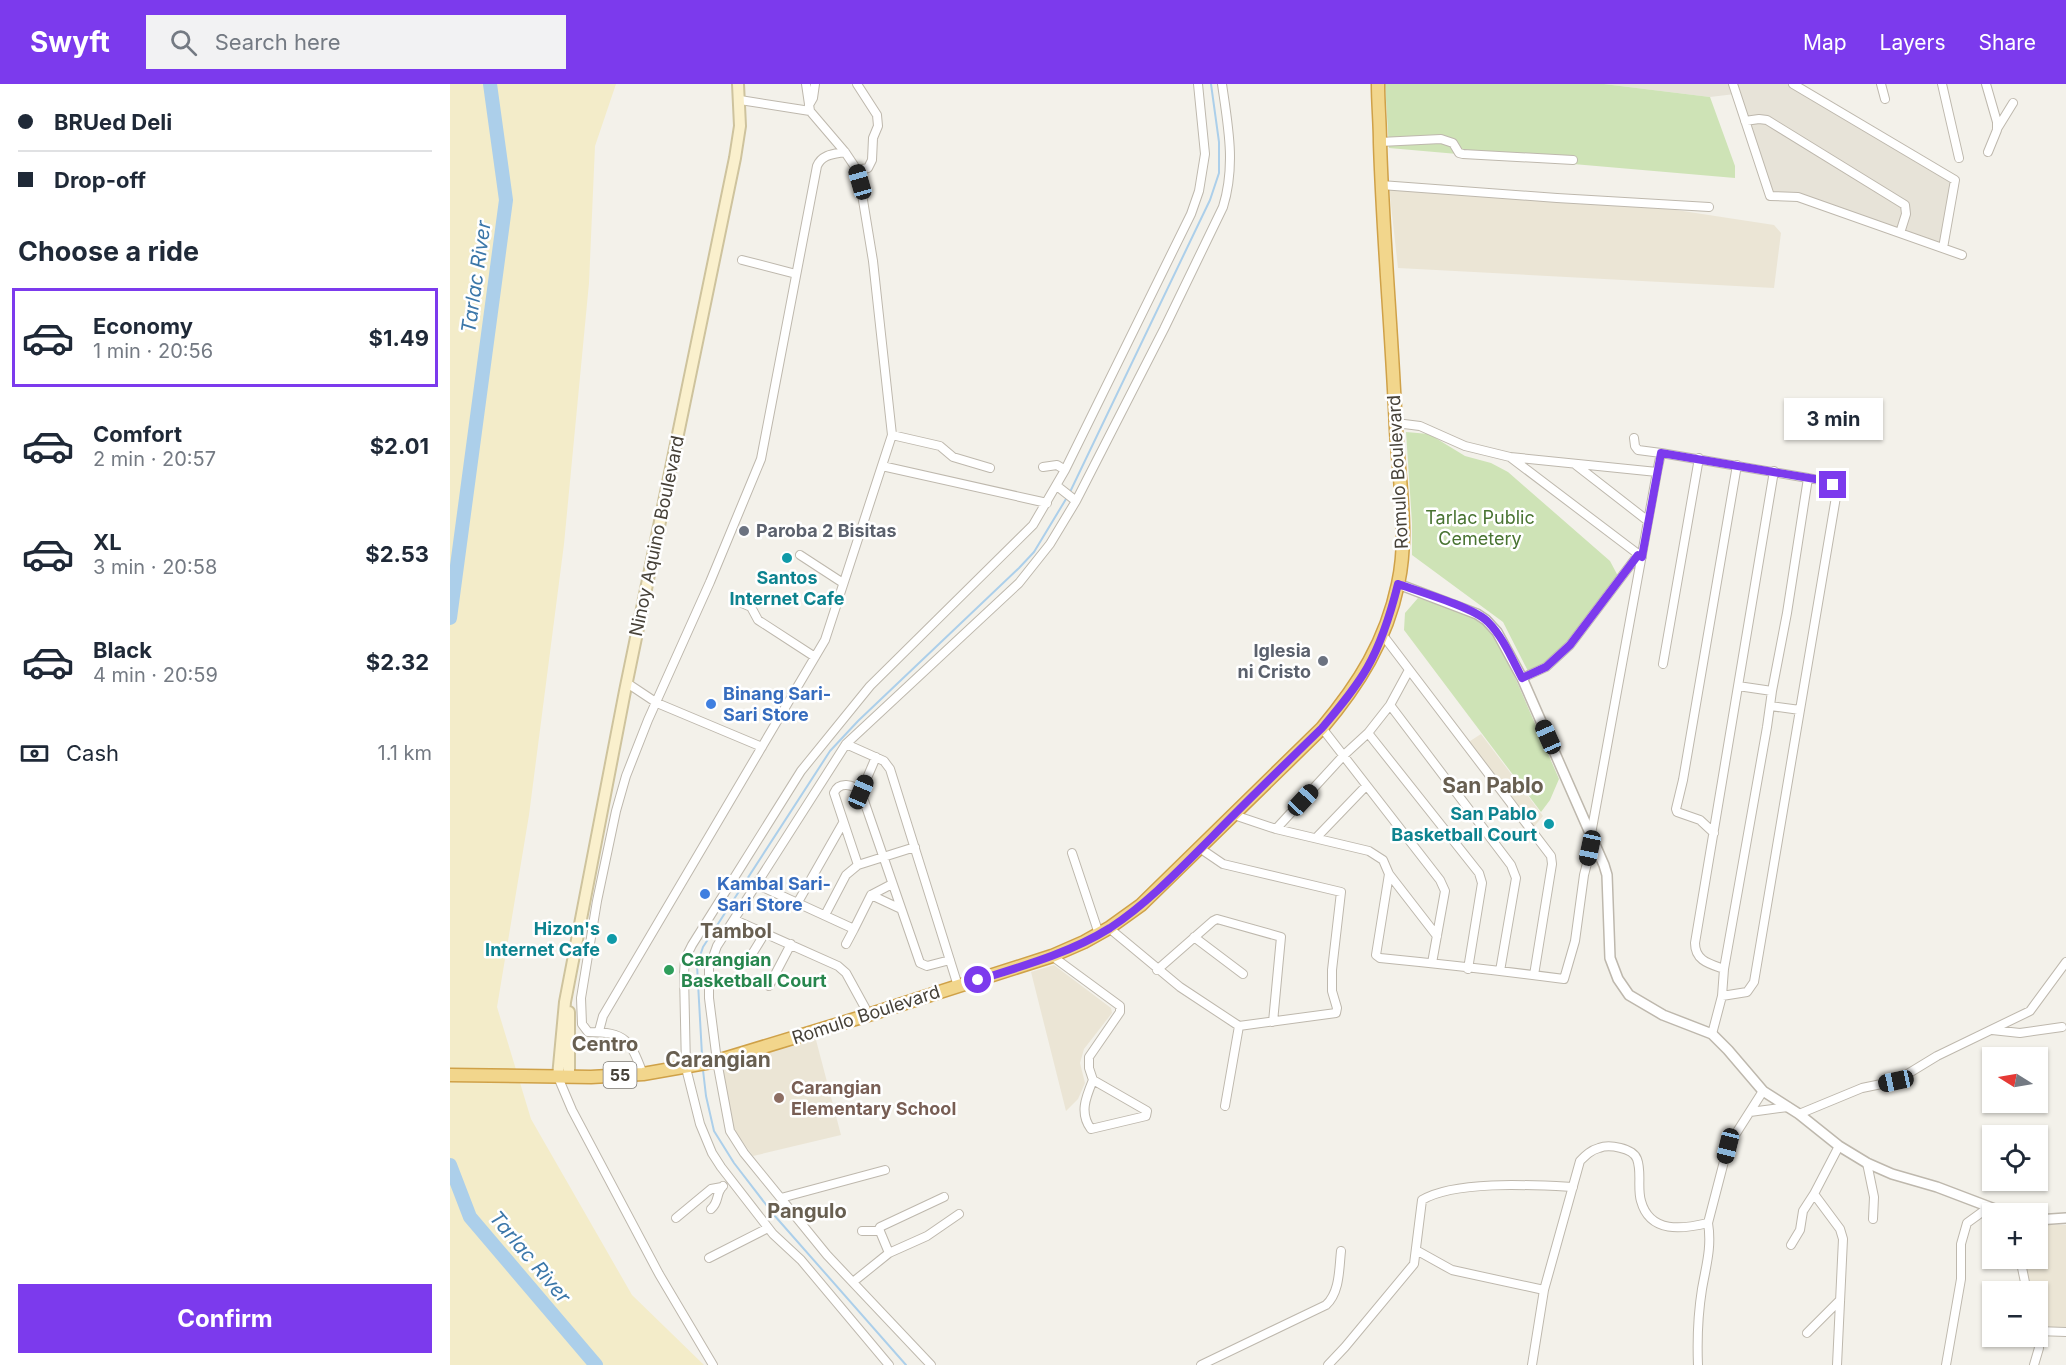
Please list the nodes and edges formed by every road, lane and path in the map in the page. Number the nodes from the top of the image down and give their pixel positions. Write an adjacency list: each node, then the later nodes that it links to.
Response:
1 (738, 84): 14 (main road, Ninoy Aquino Boulevard)
2 (806, 84): 16 (street)
3 (815, 84): 16 (street)
4 (857, 84): 24 (street)
5 (1198, 84): 43 (street)
6 (1222, 84): 48 (street)
7 (1378, 84): 19 (highway, Romulo Boulevard / 55)
8 (1733, 84): 17 (street)
9 (1793, 84): 28 (street)
10 (1881, 84): 13 (street)
11 (1942, 84): 22 (street)
12 (1986, 84): 18 (street)
13 (1885, 99)
14 (740, 100): 16 (street); 61 (main road, Ninoy Aquino Boulevard)
15 (2013, 103): 18 (street)
16 (810, 108): 20 (street)
17 (1745, 120): 27 (street); 27 (street)
18 (1996, 130): 21 (street)
19 (1380, 142): 23 (street); 25 (highway, Romulo Boulevard / 55)
20 (845, 152): 24 (street); 31 (street)
21 (1988, 152)
22 (1959, 158)
23 (1573, 160)
24 (857, 170): 33 (street)
25 (1381, 185): 26 (street); 32 (highway, Romulo Boulevard / 55)
26 (1709, 207)
27 (1900, 233): 28 (street)
28 (1943, 248): 29 (street)
29 (1962, 255)
30 (742, 260): 31 (street)
31 (796, 274): 64 (street)
32 (1396, 423): 36 (street); 54 (highway, Romulo Boulevard / 55)
33 (892, 435): 40 (street); 42 (street)
34 (1634, 438): 35 (street)
35 (1661, 453): 37 (street); 45 (street)
36 (1510, 457): 38 (street); 52 (street)
37 (1699, 458): 39 (street); 58 (street)
38 (1576, 465): 45 (street); 50 (street)
39 (1737, 465): 44 (street); 79 (street)
40 (882, 466): 49 (street); 53 (street)
41 (1043, 467): 43 (street)
42 (990, 468)
43 (1065, 470): 47 (street)
44 (1774, 471): 46 (street); 62 (street)
45 (1658, 472): 50 (street)
46 (1808, 478): 63 (street); 67 (street)
47 (1057, 486): 48 (street); 49 (street)
48 (1076, 501): 70 (street)
49 (1047, 503): 124 (street)
50 (1648, 521): 52 (street)
51 (800, 555): 53 (street)
52 (1640, 556): 60 (street); 80 (street)
53 (843, 583): 57 (street)
54 (1398, 584): 56 (highway, Romulo Boulevard / 55); 60 (street)
55 (737, 601): 57 (street)
56 (1382, 634): 59 (street); 68 (highway, Romulo Boulevard / 55)
57 (815, 657): 71 (street)
58 (1663, 664)
59 (1409, 670): 65 (street); 112 (street)
60 (1522, 678): 80 (street)
61 (627, 683): 64 (street); 127 (main road, Ninoy Aquino Boulevard)
62 (1738, 686): 63 (street); 79 (street)
63 (1772, 691): 66 (street)
64 (657, 703): 71 (street); 121 (street)
65 (1390, 705): 69 (street); 110 (street)
66 (1770, 706): 67 (street); 108 (street)
67 (1800, 710): 115 (street)
68 (1322, 728): 72 (street); 76 (highway, Romulo Boulevard / 55)
69 (1368, 733): 72 (street); 107 (street)
70 (846, 744): 73 (street); 88 (street)
71 (762, 747): 121 (street)
72 (1344, 755): 74 (street); 78 (street)
73 (876, 757): 75 (street); 82 (street)
74 (1366, 786): 81 (street); 98 (street)
75 (861, 792): 77 (street); 85 (street)
76 (1234, 815): 78 (street); 83 (highway, Romulo Boulevard / 55)
77 (843, 823): 86 (street); 91 (street)
78 (1276, 829): 81 (street)
79 (1714, 833): 108 (street)
80 (1592, 837): 112 (street); 122 (street)
81 (1316, 838): 87 (street)
82 (915, 847): 85 (street); 104 (street)
83 (1201, 849): 96 (highway, Romulo Boulevard / 55); 117 (street)
84 (1072, 853): 96 (street)
85 (883, 856): 86 (street); 89 (street)
86 (858, 865): 93 (street)
87 (1389, 874): 98 (street); 106 (street)
88 (756, 884): 91 (street); 94 (street)
89 (892, 884): 90 (street); 92 (street)
90 (872, 895): 92 (street); 95 (street)
91 (798, 902): 93 (street)
92 (901, 909): 104 (street)
93 (825, 915): 95 (street)
94 (735, 920): 97 (street); 123 (street)
95 (854, 929): 101 (street)
96 (1104, 931): 102 (highway, Romulo Boulevard / 55); 109 (street)
97 (765, 933): 100 (street); 103 (street)
98 (1437, 936): 106 (street)
99 (1194, 937): 109 (street); 111 (street); 117 (street)
100 (791, 944): 113 (street); 116 (street)
101 (846, 944)
102 (1052, 956): 114 (highway, Romulo Boulevard / 55); 128 (street)
103 (749, 959)
104 (950, 960): 114 (street)
105 (2066, 962): 120 (street)
106 (1432, 963): 107 (street)
107 (1468, 969): 110 (street)
108 (1724, 969): 115 (street)
109 (1157, 970): 118 (street)
110 (1500, 971): 112 (street)
111 (1243, 974)
112 (1534, 975)
113 (769, 986)
114 (958, 986): 116 (highway, Romulo Boulevard / 55)
115 (1722, 996): 122 (street)
116 (869, 1015): 123 (highway, Romulo Boulevard / 55)
117 (1273, 1022): 118 (street)
118 (1239, 1026): 130 (street)
119 (2062, 1027): 120 (street)
120 (1991, 1030): 133 (street)
121 (599, 1031): 125 (street)
122 (1712, 1034): 129 (street)
123 (717, 1061): 124 (highway, Romulo Boulevard / 55); 142 (street)
124 (686, 1068): 125 (highway, Romulo Boulevard / 55); 137 (street)
125 (643, 1074): 127 (highway, Romulo Boulevard / 55)
126 (450, 1075): 127 (highway, Romulo Boulevard / 55)
127 (559, 1077): 167 (street)
128 (1093, 1080): 128 (street)
129 (1763, 1090): 131 (street); 132 (street)
130 (1225, 1106)
131 (1788, 1107): 132 (street); 133 (street)
132 (1750, 1112): 151 (street)
133 (1799, 1113): 134 (street)
134 (1839, 1146): 135 (street); 140 (street)
135 (1867, 1163): 143 (street); 149 (street)
136 (885, 1170): 142 (street)
137 (730, 1179): 138 (street); 152 (street)
138 (722, 1187): 144 (street); 147 (street)
139 (1573, 1187): 151 (street); 156 (street); 161 (street)
140 (1814, 1194): 155 (street); 162 (street)
141 (944, 1197): 154 (street)
142 (781, 1198): 160 (street)
143 (1982, 1204)
144 (711, 1209)
145 (1982, 1212): 175 (street)
146 (959, 1214): 158 (street)
147 (676, 1218)
148 (2066, 1218): 150 (street)
149 (1873, 1219)
150 (2048, 1219)
151 (1708, 1223): 173 (street)
152 (768, 1228): 159 (street); 168 (street)
153 (862, 1231): 154 (street)
154 (880, 1231): 158 (street)
155 (1791, 1245)
156 (1416, 1250): 161 (street); 171 (street)
157 (1341, 1251): 170 (street)
158 (889, 1253): 160 (street)
159 (709, 1258)
160 (853, 1282): 169 (street)
161 (1544, 1290): 172 (street)
162 (1840, 1300): 165 (street); 174 (street)
163 (2048, 1331): 164 (street)
164 (2066, 1332)
165 (1807, 1333)
166 (2039, 1347): 176 (street)
167 (713, 1365)
168 (889, 1365)
169 (932, 1365)
170 (1202, 1365)
171 (1328, 1365)
172 (1532, 1365)
173 (1698, 1365)
174 (1837, 1365)
175 (1946, 1365)
176 (2034, 1365)

